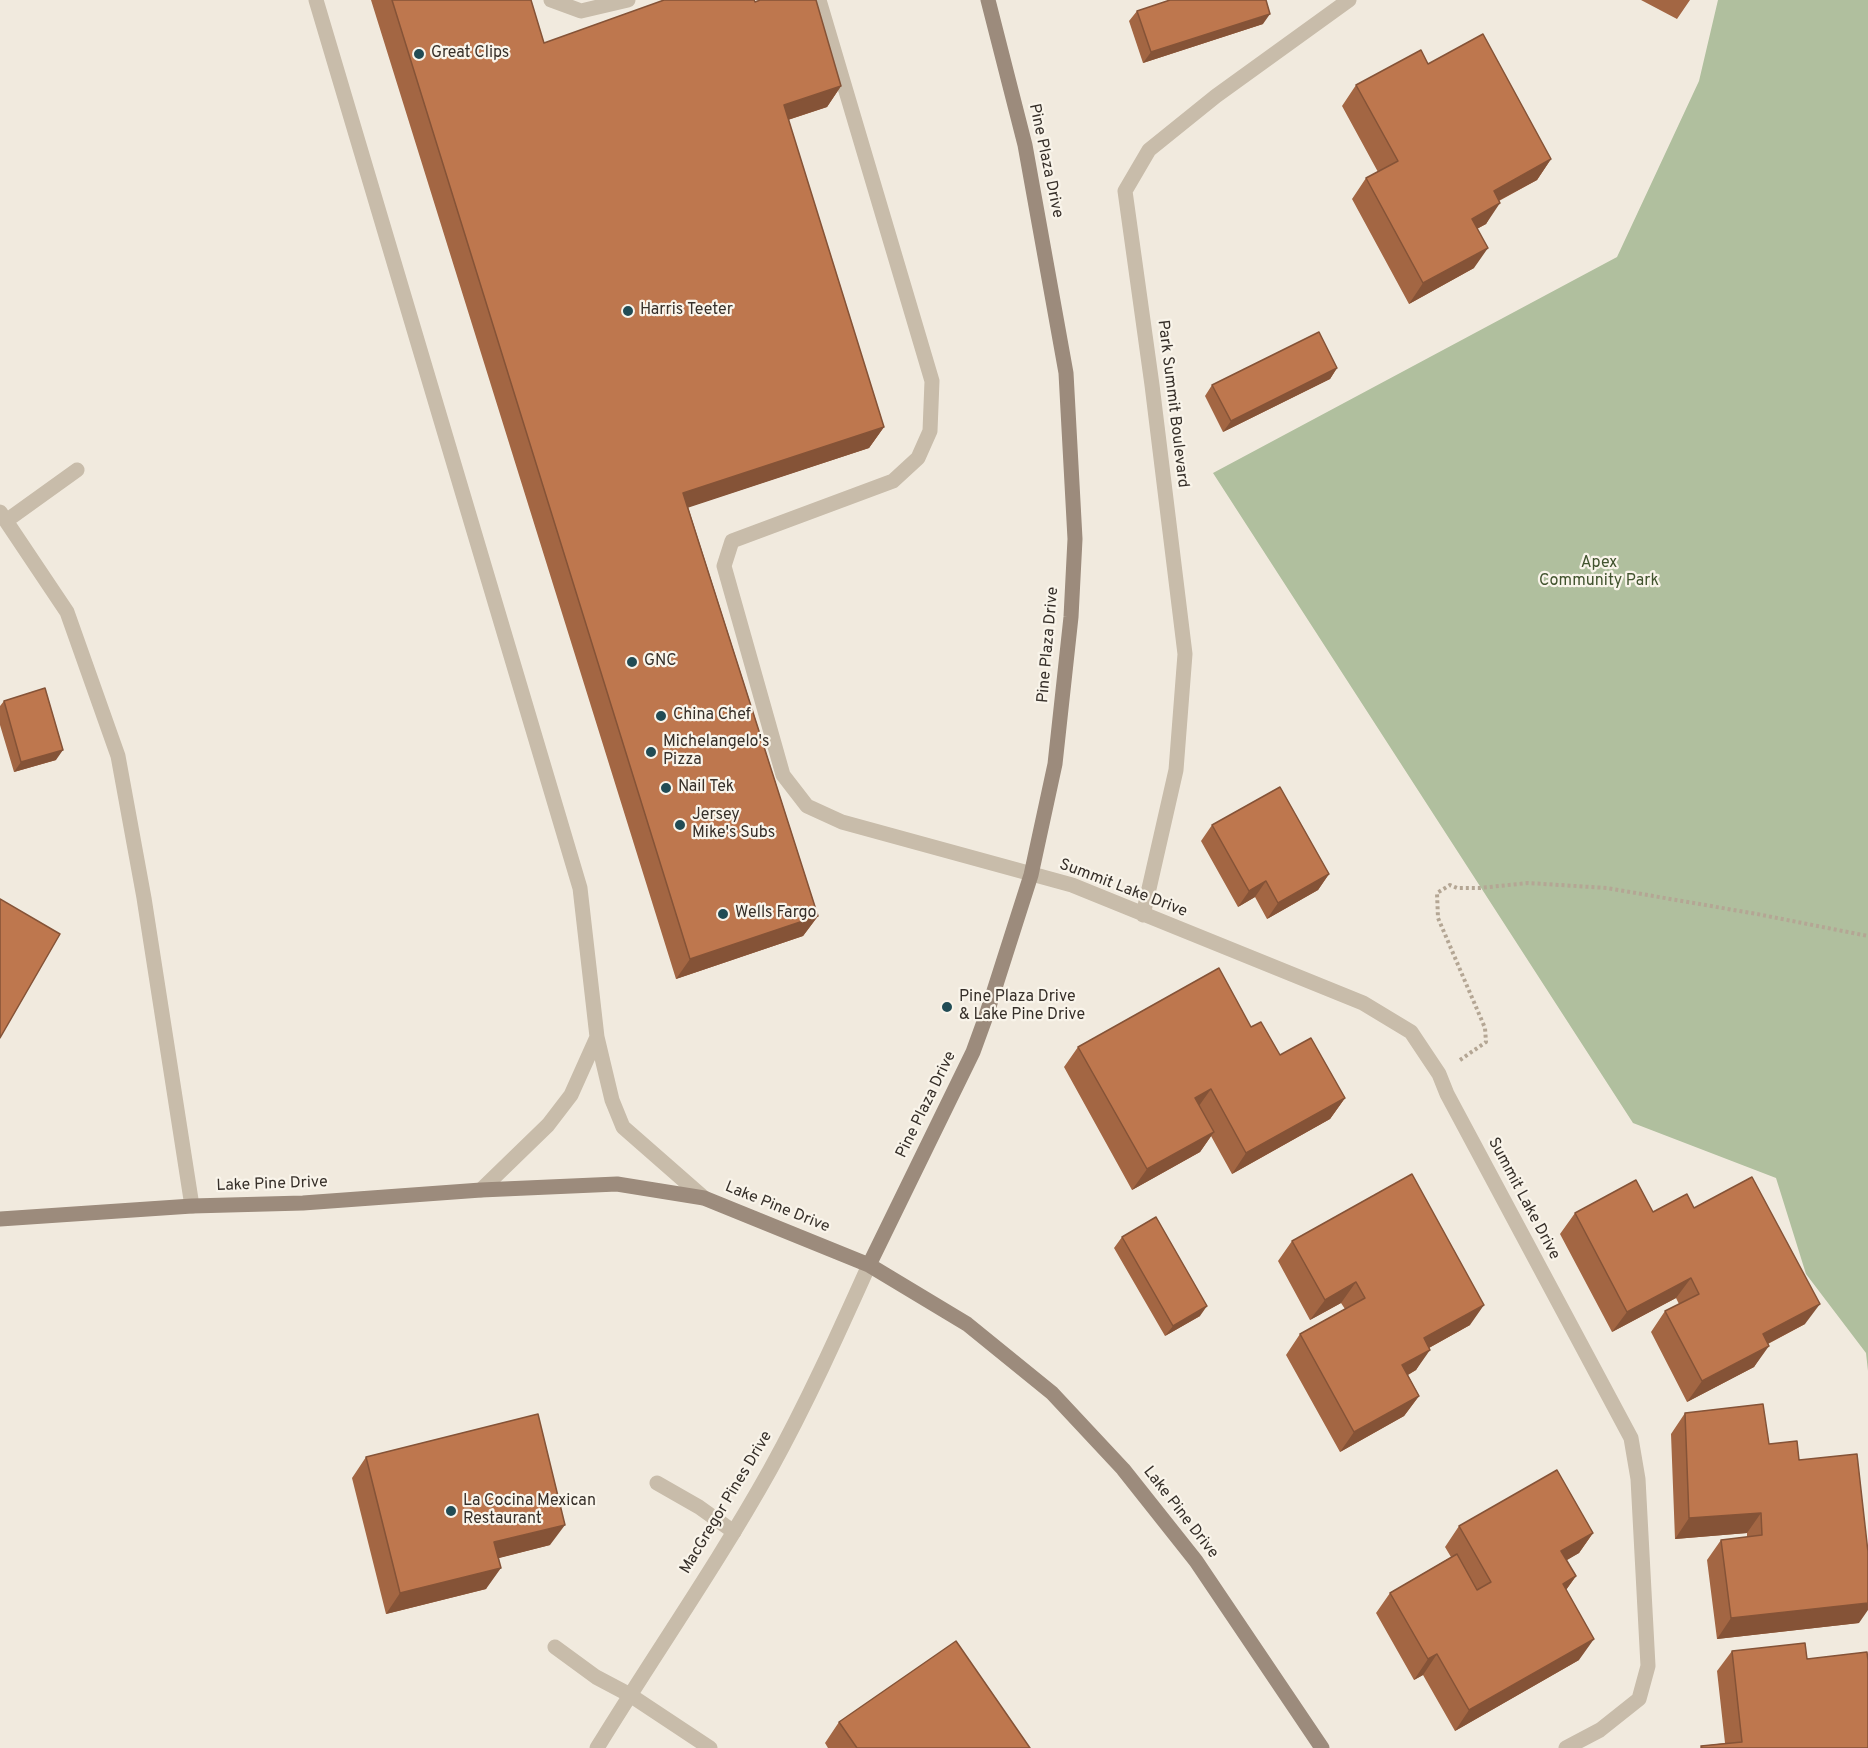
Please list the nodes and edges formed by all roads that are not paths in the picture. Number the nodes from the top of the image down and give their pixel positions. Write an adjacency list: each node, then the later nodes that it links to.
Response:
1 (316, 0): 11 (street)
2 (551, 0): 3 (street)
3 (628, 0)
4 (819, 0): 9 (street, Summit Lake Drive)
5 (988, 0): 9 (main road, Pine Plaza Drive)
6 (1349, 0): 10 (street, Park Summit Boulevard)
7 (76, 470): 8 (street)
8 (3, 517): 14 (street)
9 (1031, 875): 10 (street, Summit Lake Drive); 16 (main road, Pine Plaza Drive)
10 (1143, 915): 24 (street, Summit Lake Drive)
11 (597, 1037): 12 (street); 13 (street)
12 (481, 1190): 13 (main road, Lake Pine Drive); 14 (main road, Lake Pine Drive)
13 (704, 1198): 16 (main road, Lake Pine Drive)
14 (192, 1206): 15 (main road, Lake Pine Drive)
15 (0, 1219)
16 (869, 1265): 18 (street, MacGregor Pines Drive); 23 (main road, Lake Pine Drive)
17 (657, 1483): 18 (street)
18 (734, 1532): 20 (street, MacGregor Pines Drive)
19 (555, 1647): 20 (street)
20 (630, 1695): 21 (street, MacGregor Pines Drive); 22 (street)
21 (597, 1748)
22 (710, 1748)
23 (1322, 1748)
24 (1566, 1748)

